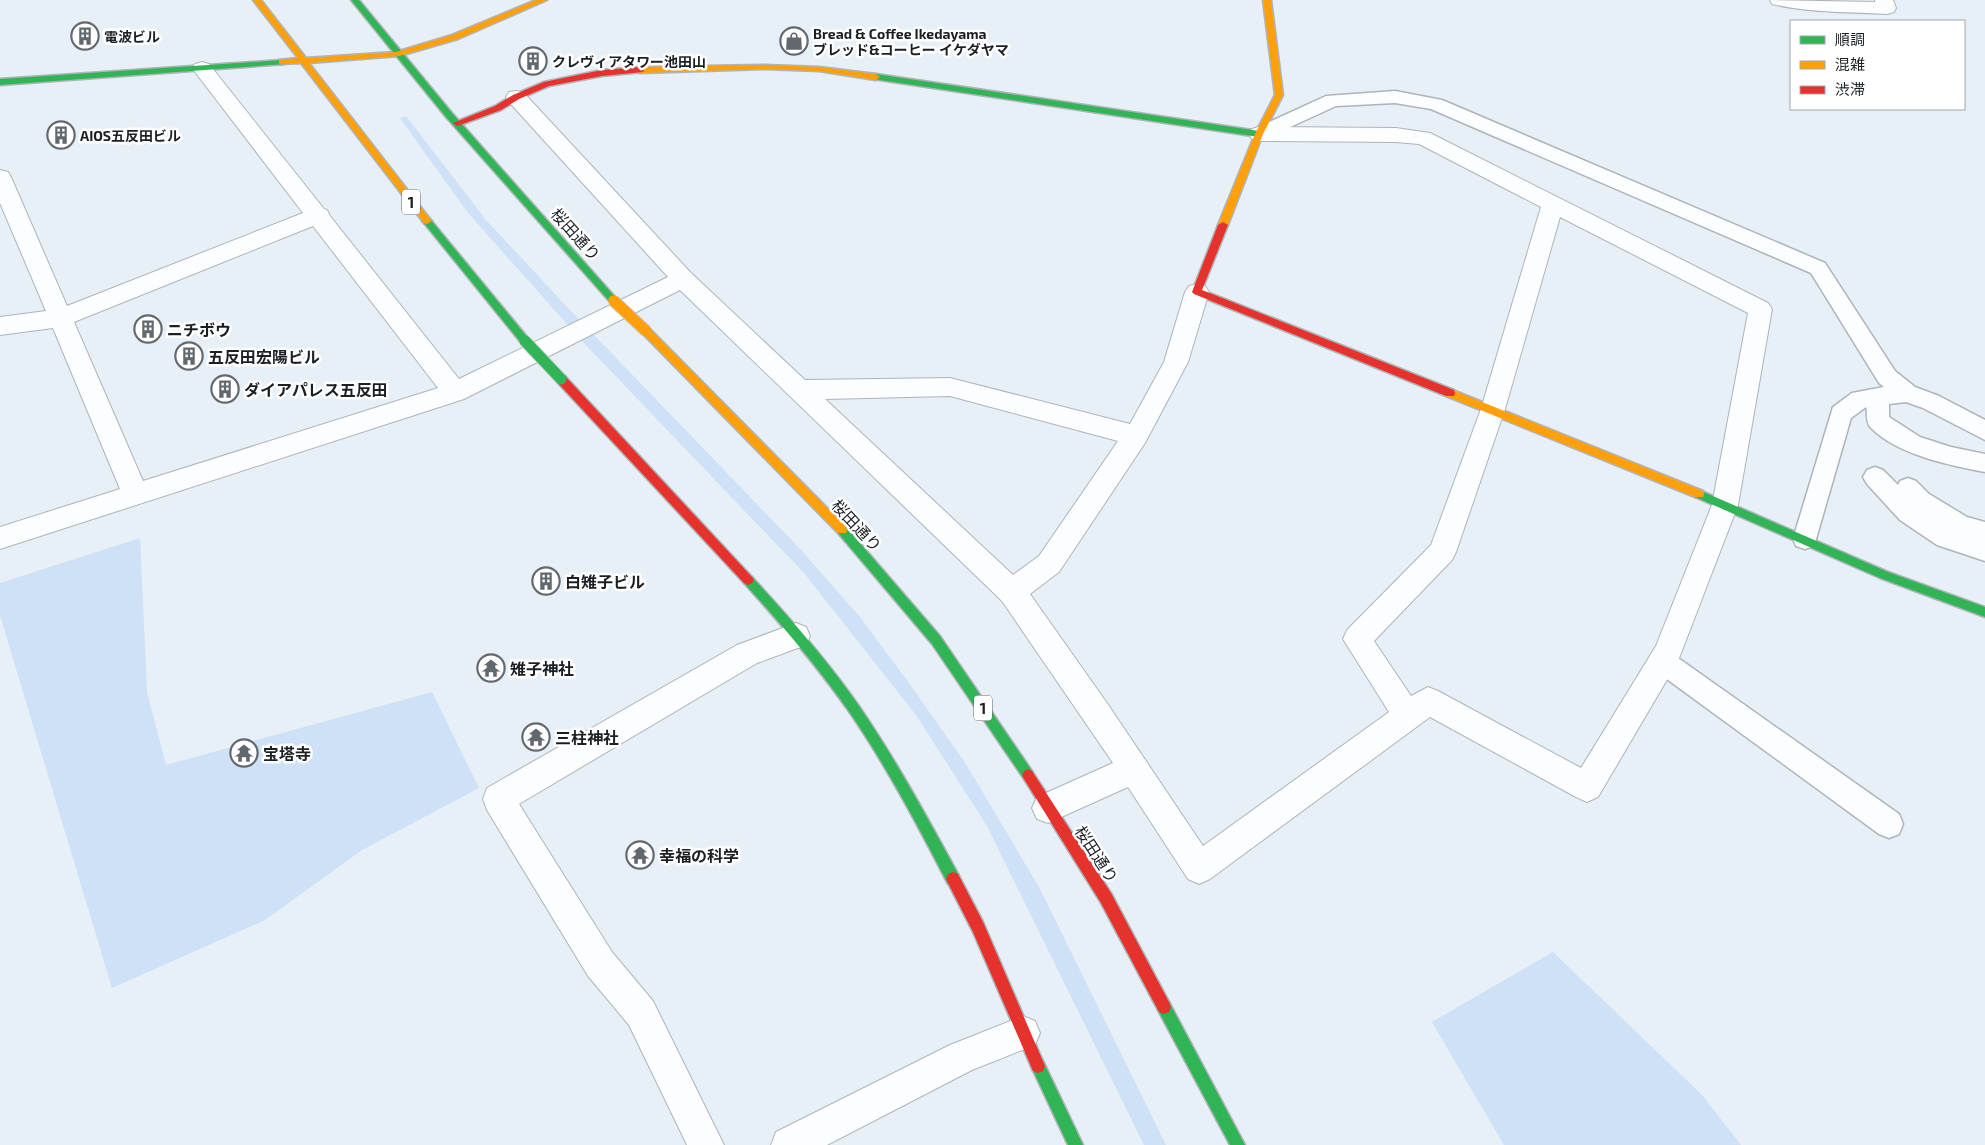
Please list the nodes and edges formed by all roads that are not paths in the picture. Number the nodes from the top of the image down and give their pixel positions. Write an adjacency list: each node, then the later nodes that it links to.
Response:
1 (257, 0): 8 (main road, 1)
2 (355, 0): 7 (main road, 桜田通り / 1)
3 (543, 0): 7 (main road)
4 (1267, 0): 13 (main road)
5 (1778, 0): 6 (street)
6 (1884, 0)
7 (396, 54): 8 (main road); 12 (main road, 桜田通り / 1)
8 (302, 61): 9 (main road); 37 (main road, 1, bridge)
9 (202, 68): 10 (main road); 16 (street)
10 (0, 82)
11 (516, 97): 12 (main road); 13 (main road); 17 (street)
12 (457, 123): 41 (main road, 桜田通り / 1, bridge)
13 (1259, 134): 15 (street); 18 (main road); 23 (lane)
14 (0, 177): 19 (street)
15 (1553, 204): 25 (street); 30 (street)
16 (319, 216): 19 (street); 22 (street)
17 (683, 279): 21 (street); 22 (street)
18 (1197, 292): 25 (main road); 27 (street)
19 (60, 318): 20 (street); 29 (street)
20 (0, 326)
21 (800, 390): 27 (street); 35 (street)
22 (455, 392): 29 (street)
23 (1907, 394): 24 (lane); 26 (lane)
24 (1878, 396): 28 (lane); 33 (lane)
25 (1493, 409): 30 (main road); 39 (street)
26 (1985, 431)
27 (1136, 436): 35 (street)
28 (1985, 463)
29 (136, 495): 32 (street)
30 (1725, 505): 33 (main road); 38 (street)
31 (1985, 532): 34 (lane)
32 (0, 538)
33 (1805, 539): 36 (main road)
34 (1985, 551)
35 (1012, 592): 40 (street)
36 (1985, 612)
37 (796, 636): 43 (main road, 1); 44 (street)
38 (1662, 661): 39 (street); 42 (lane)
39 (1408, 716): 40 (street)
40 (1133, 769): 41 (street)
41 (1048, 808): 47 (main road, 桜田通り / 1)
42 (1889, 824)
43 (1023, 1033): 45 (street); 46 (main road, 1)
44 (706, 1145)
45 (789, 1145)
46 (1076, 1145)
47 (1238, 1145)

